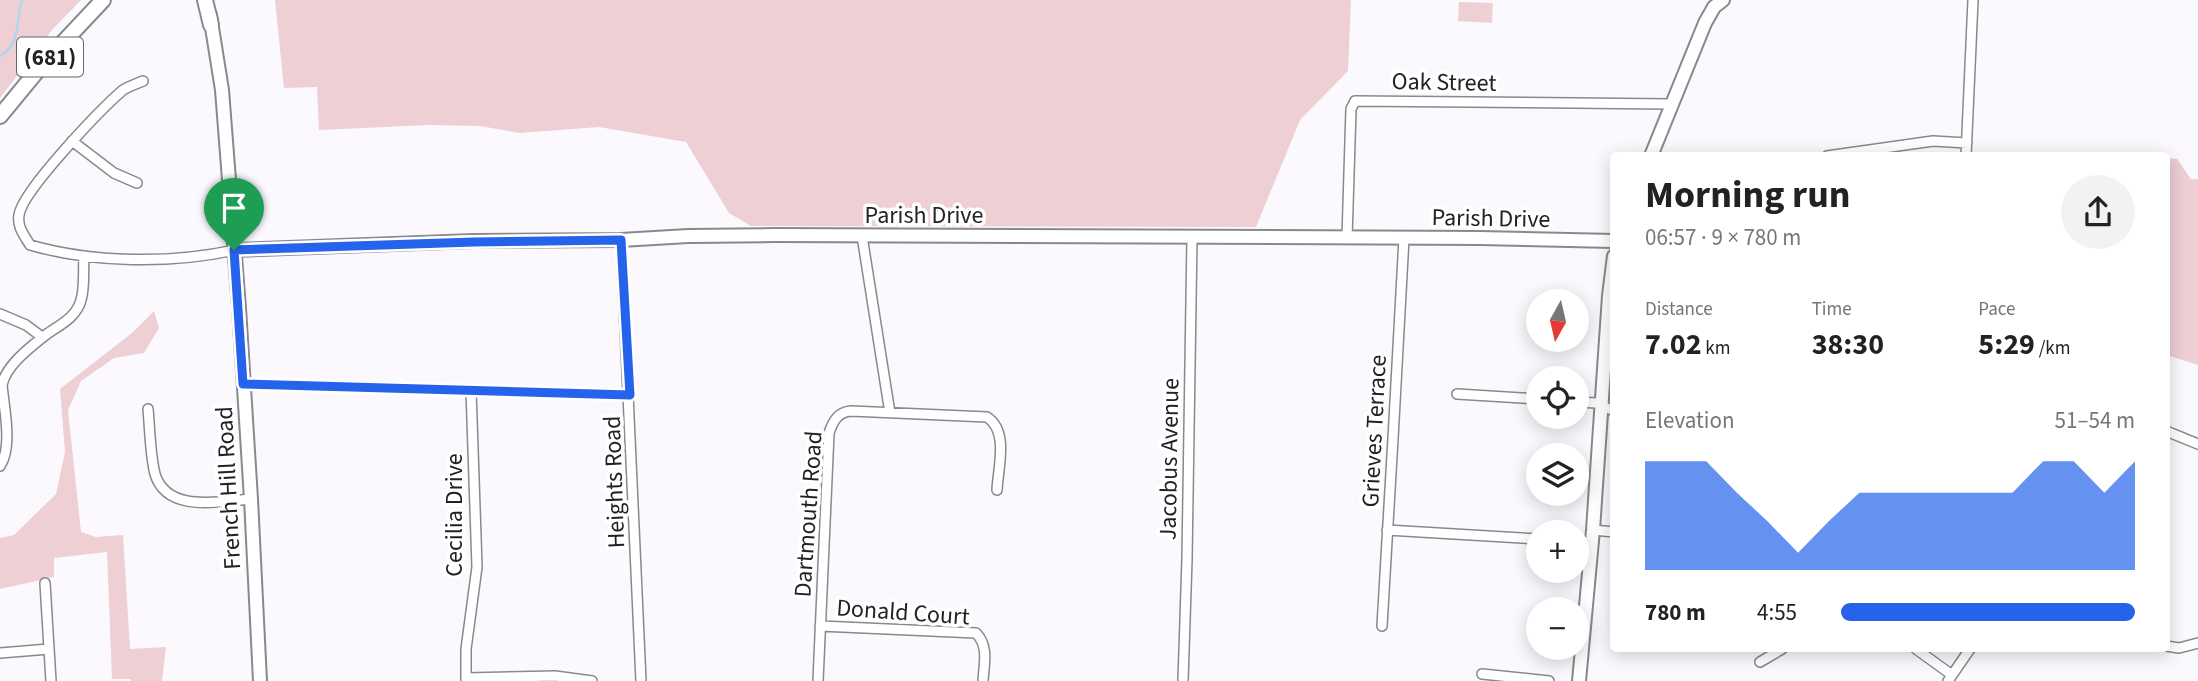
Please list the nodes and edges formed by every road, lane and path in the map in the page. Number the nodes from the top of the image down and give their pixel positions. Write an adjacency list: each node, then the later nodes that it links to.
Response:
1 (206, 0): 5 (main road)
2 (1973, 0): 10 (street)
3 (1716, 2): 7 (street)
4 (101, 3): 8 (main road, (681))
5 (211, 25): 21 (street, French Hill Road)
6 (143, 81): 9 (street)
7 (1671, 104): 11 (street); 17 (street, Oak Street)
8 (0, 116)
9 (72, 141): 14 (street); 22 (street)
10 (1967, 143): 12 (street); 13 (street)
11 (1653, 152)
12 (1855, 152)
13 (1966, 152)
14 (137, 183)
15 (862, 236): 16 (street, Parish Drive); 19 (street, Parish Drive); 34 (street)
16 (1192, 237): 17 (street, Parish Drive); 65 (street, Jacobus Avenue)
17 (1347, 238): 18 (street, Parish Drive)
18 (1404, 238): 20 (street, Parish Drive); 40 (street, Grieves Terrace)
19 (621, 240): 21 (street, Parish Drive); 29 (street, Heights Road)
20 (1610, 241)
21 (234, 250): 22 (street); 26 (street, French Hill Road)
22 (84, 256): 25 (street)
23 (1610, 288): 33 (street)
24 (0, 314): 25 (street)
25 (42, 337): 37 (street)
26 (243, 384): 27 (street); 39 (street, French Hill Road)
27 (471, 390): 29 (street); 58 (street, Cecilia Drive)
28 (1457, 394): 30 (street)
29 (630, 395): 62 (street, Heights Road)
30 (1526, 398)
31 (1589, 403): 33 (street)
32 (148, 409): 39 (street)
33 (1608, 409): 42 (street)
34 (890, 413): 38 (street); 46 (street, Dartmouth Road)
35 (2170, 433): 36 (street)
36 (2198, 444)
37 (0, 466)
38 (997, 490)
39 (251, 499): 60 (street, French Hill Road)
40 (1387, 530): 44 (street); 47 (street, Grieves Terrace)
41 (1610, 533): 42 (street)
42 (1592, 536): 43 (street); 67 (street)
43 (1589, 537)
44 (1526, 538)
45 (45, 583): 50 (street)
46 (820, 626): 63 (street, Dartmouth Road); 64 (street, Donald Court)
47 (1381, 626)
48 (2198, 643): 49 (street)
49 (2170, 646)
50 (49, 649): 54 (street); 59 (street)
51 (1777, 652): 55 (street)
52 (1920, 652): 57 (street)
53 (1968, 652): 57 (street)
54 (0, 653)
55 (1760, 662)
56 (1482, 674): 66 (street)
57 (1950, 678)
58 (466, 680): 61 (street)
59 (51, 681)
60 (260, 681)
61 (592, 681)
62 (641, 681)
63 (818, 681)
64 (983, 681)
65 (1183, 681)
66 (1549, 681)
67 (1579, 681)

